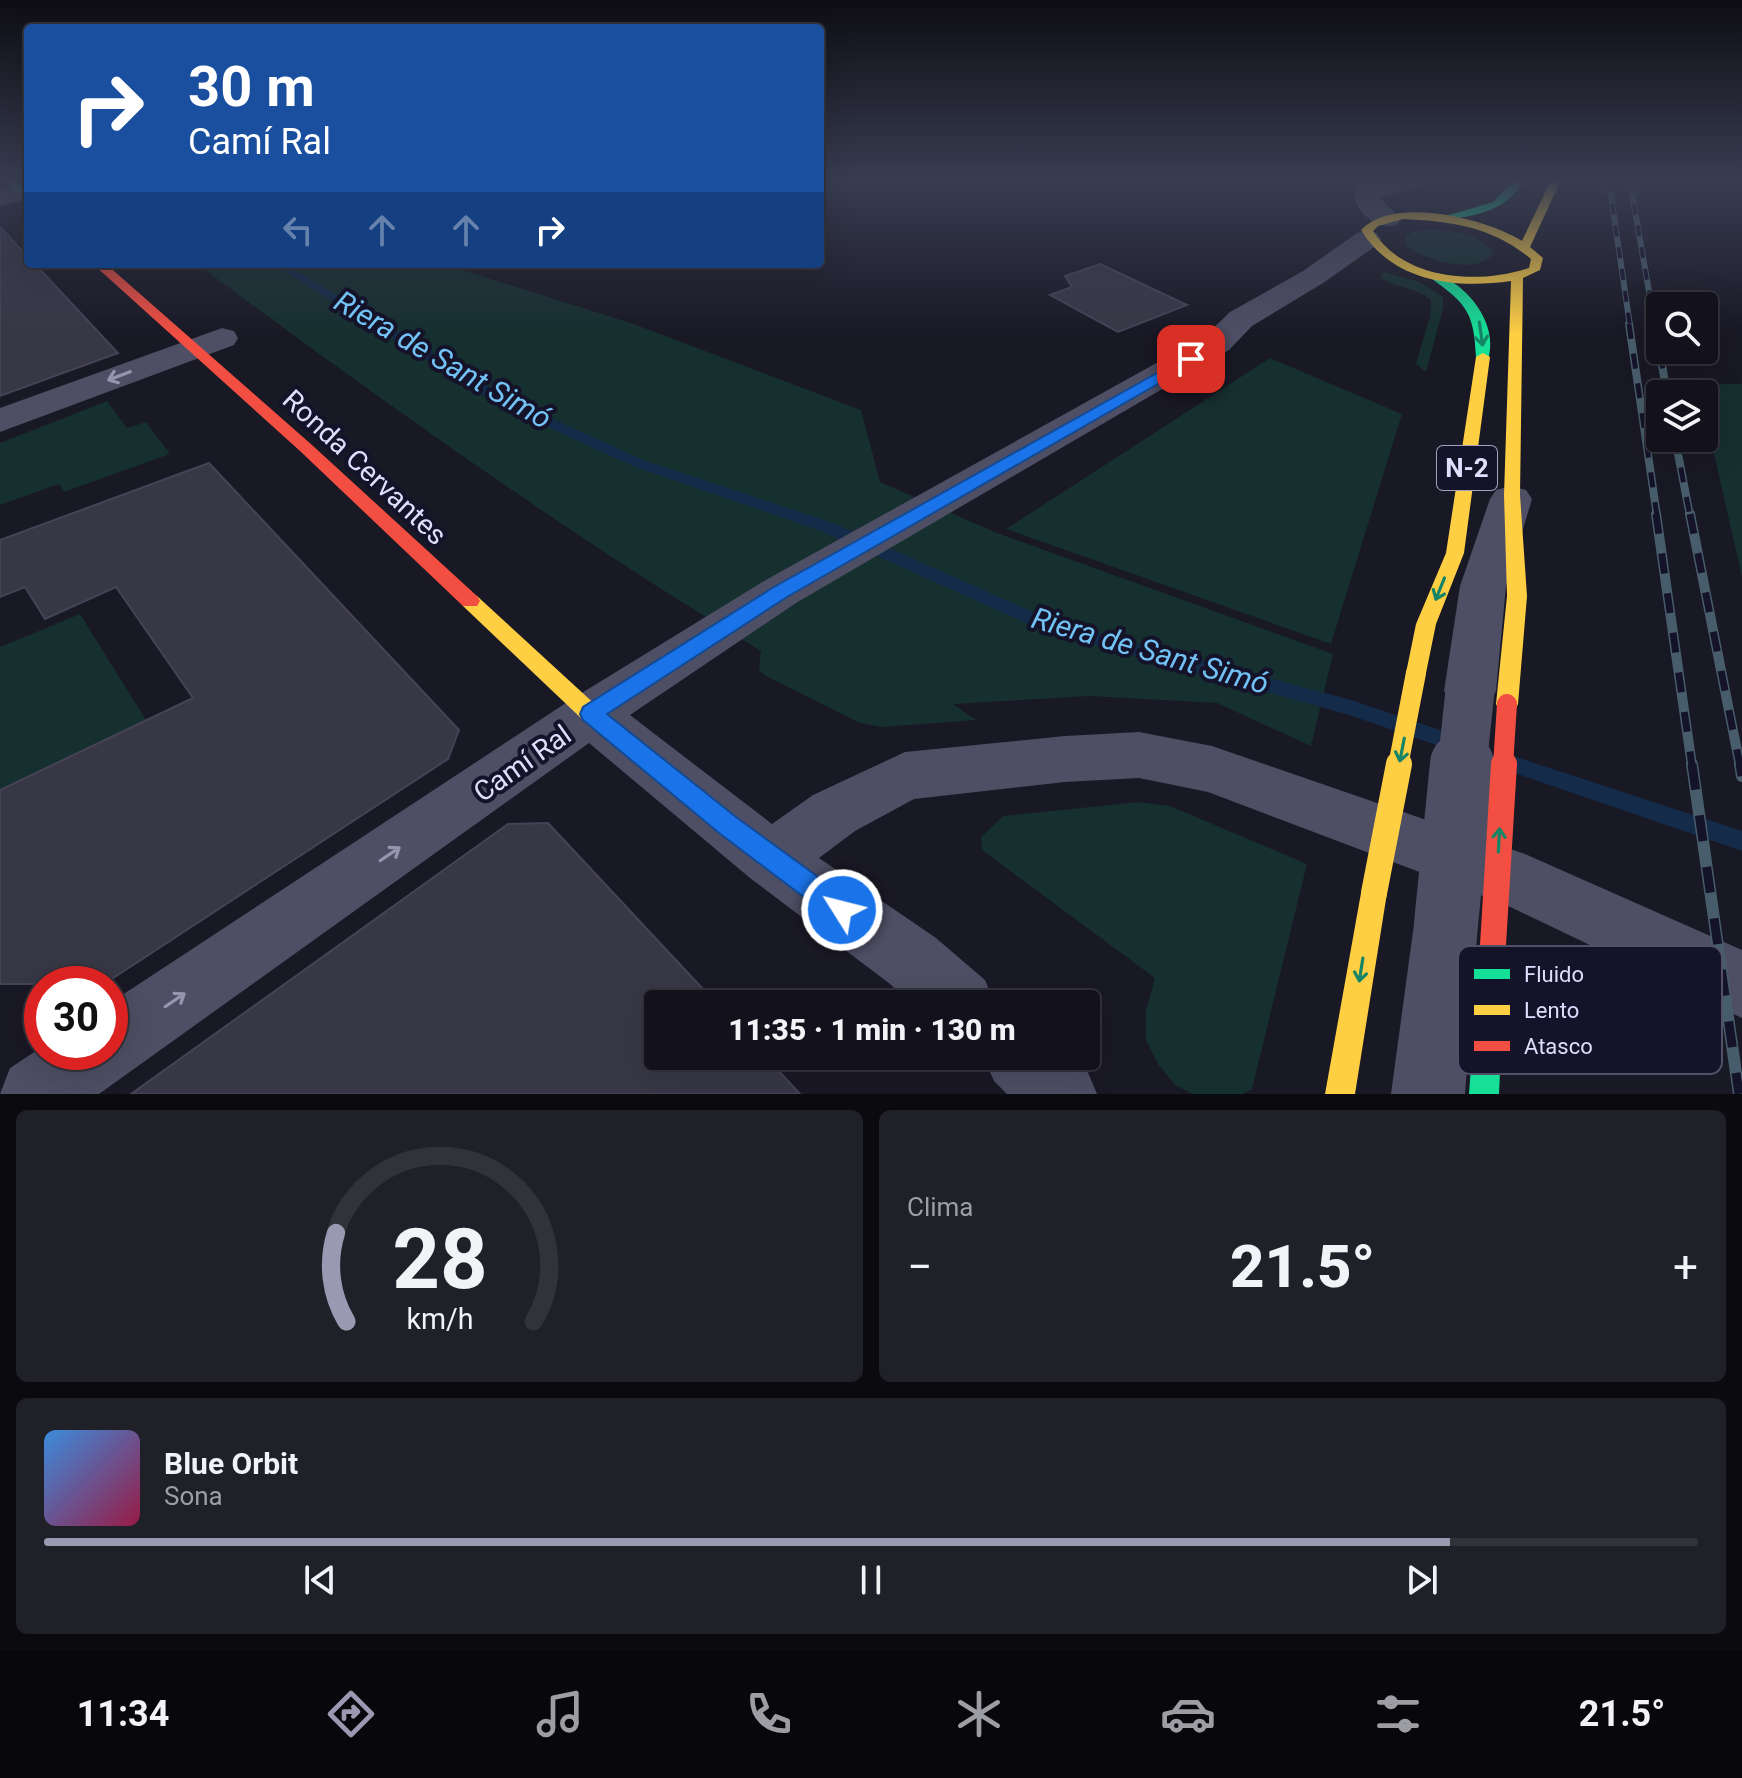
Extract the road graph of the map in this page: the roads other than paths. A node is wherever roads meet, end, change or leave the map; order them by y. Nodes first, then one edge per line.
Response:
1 (1367, 233) edge
2 (1500, 233) edge
3 (1531, 233) edge
4 (1367, 239) junction
5 (1526, 245) junction
6 (104, 268) edge
7 (1422, 272) junction
8 (1313, 277) junction
9 (1517, 278) junction
10 (207, 343) junction
11 (0, 421) edge
12 (1512, 495) joint
13 (591, 714) junction
14 (771, 859) junction
15 (1470, 935) junction
16 (1467, 946) edge
17 (1471, 946) edge
18 (1660, 946) edge
19 (1722, 975) edge
20 (1458, 980) edge
21 (1742, 984) edge
22 (945, 990) edge
23 (128, 1032) edge
24 (71, 1070) edge
25 (1034, 1070) edge
26 (1482, 1074) edge
27 (36, 1094) edge
28 (1060, 1094) edge
29 (1340, 1094) edge
30 (1428, 1094) edge
31 (1484, 1094) edge

1 - 4 main road
2 - 5 main road
3 - 5 main road
4 - 7 main road
4 - 8 street, Camí Ral
5 - 9 main road
6 - 10 main road, Ronda Cervantes
7 - 8 street, Camí Ral
7 - 9 main road
7 -> 29 main road, N-2, bridge
8 - 13 street, Camí Ral
9 - 12 main road, N-2
10 -> 11 street
10 - 13 main road, Ronda Cervantes
12 - 15 street, bridge
13 - 14 street
23 -> 13 street, Camí Ral
14 - 18 street
14 - 22 street
15 - 16 street
15 - 17 main road
19 - 21 street
20 - 30 street
24 - 27 street
25 - 28 street
26 - 31 main road

